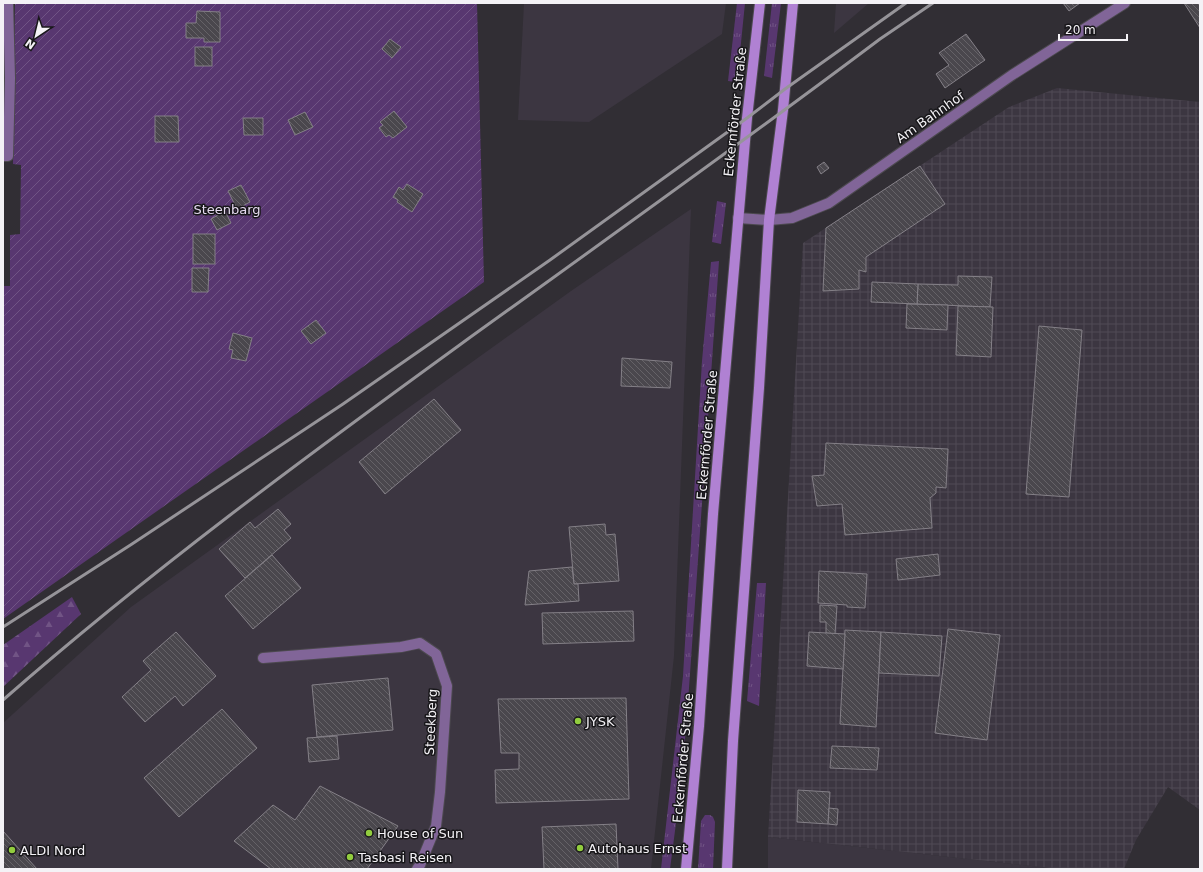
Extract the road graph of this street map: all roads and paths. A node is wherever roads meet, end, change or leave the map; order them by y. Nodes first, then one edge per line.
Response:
1 (8, 3) edge
2 (760, 3) edge
3 (794, 3) edge
4 (1125, 3) edge
5 (3, 156) edge
6 (738, 218) junction
7 (769, 220) junction
8 (263, 658) dead end
9 (417, 869) edge
10 (686, 869) edge
11 (727, 869) edge

1 - 5 street
2 - 6 main road, Eckernförder Straße
3 - 7 main road
4 - 7 street, Am Bahnhof
6 - 7 street, Am Bahnhof
6 - 10 main road, Eckernförder Straße
7 - 11 main road
8 - 9 street, Steekberg

